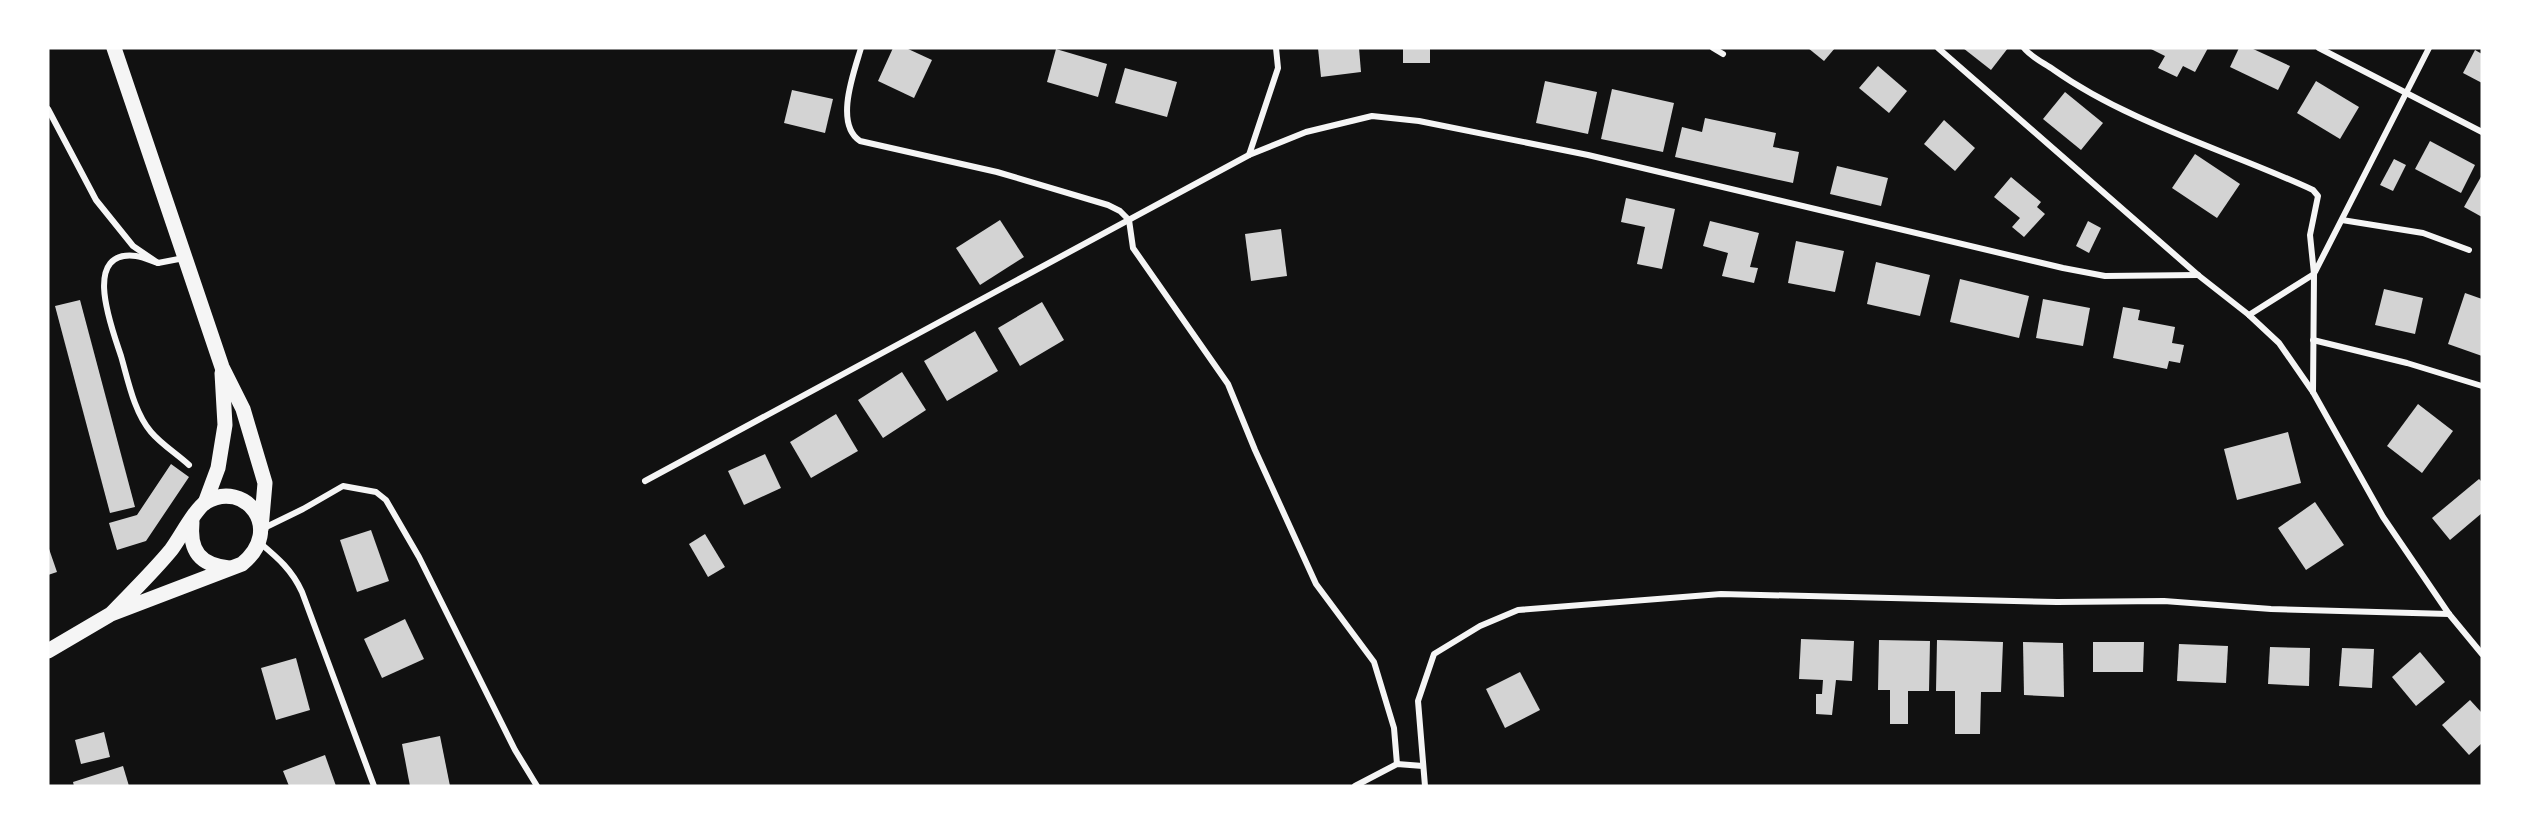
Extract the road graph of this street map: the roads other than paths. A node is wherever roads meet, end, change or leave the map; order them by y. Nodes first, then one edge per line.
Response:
1 (114, 48) edge
2 (861, 48) edge
3 (1276, 48) edge
4 (1713, 48) edge
5 (1938, 48) edge
6 (2024, 48) edge
7 (2319, 48) edge
8 (2429, 48) edge
9 (1723, 54) dead end
10 (2407, 94) junction
11 (48, 109) edge
12 (2482, 132) edge
13 (1249, 155) junction
14 (1129, 220) junction
15 (2342, 220) junction
16 (2469, 250) dead end
17 (184, 258) junction
18 (158, 263) junction
19 (2314, 274) junction
20 (2198, 275) junction
21 (2249, 315) junction
22 (2313, 340) junction
23 (222, 367) junction
24 (2482, 386) edge
25 (2313, 392) junction
26 (189, 465) dead end
27 (645, 482) dead end
28 (205, 503) junction
29 (192, 522) junction
30 (261, 536) junction
31 (229, 568) junction
32 (111, 614) junction
33 (2449, 614) junction
34 (48, 651) edge
35 (2482, 654) edge
36 (1397, 764) junction
37 (1423, 766) junction
38 (374, 786) edge
39 (537, 786) edge
40 (1355, 786) edge
41 (1425, 786) edge

1 - 17 main road
2 - 14 street
3 - 13 street
4 - 9 street
5 - 20 street
6 - 19 street
7 - 10 street
8 - 10 street
10 - 12 street
10 - 15 street
11 - 18 street
13 - 14 street
13 - 20 street
14 - 27 street
14 - 36 street
15 - 16 street
15 - 19 street
17 - 18 street
17 - 23 main road
18 - 26 street
19 - 21 street
19 - 22 street
20 - 21 street
21 - 25 street
22 - 24 street
22 - 25 street
23 - 28 main road
23 - 30 main road
25 - 33 street
28 - 29 main road
28 - 30 main road
29 - 31 main road
29 - 32 main road
30 - 31 main road
30 - 38 street
30 - 39 street
31 - 32 main road
32 - 34 main road
33 - 35 street
33 - 37 street
36 - 37 street
36 - 40 street
37 - 41 street

